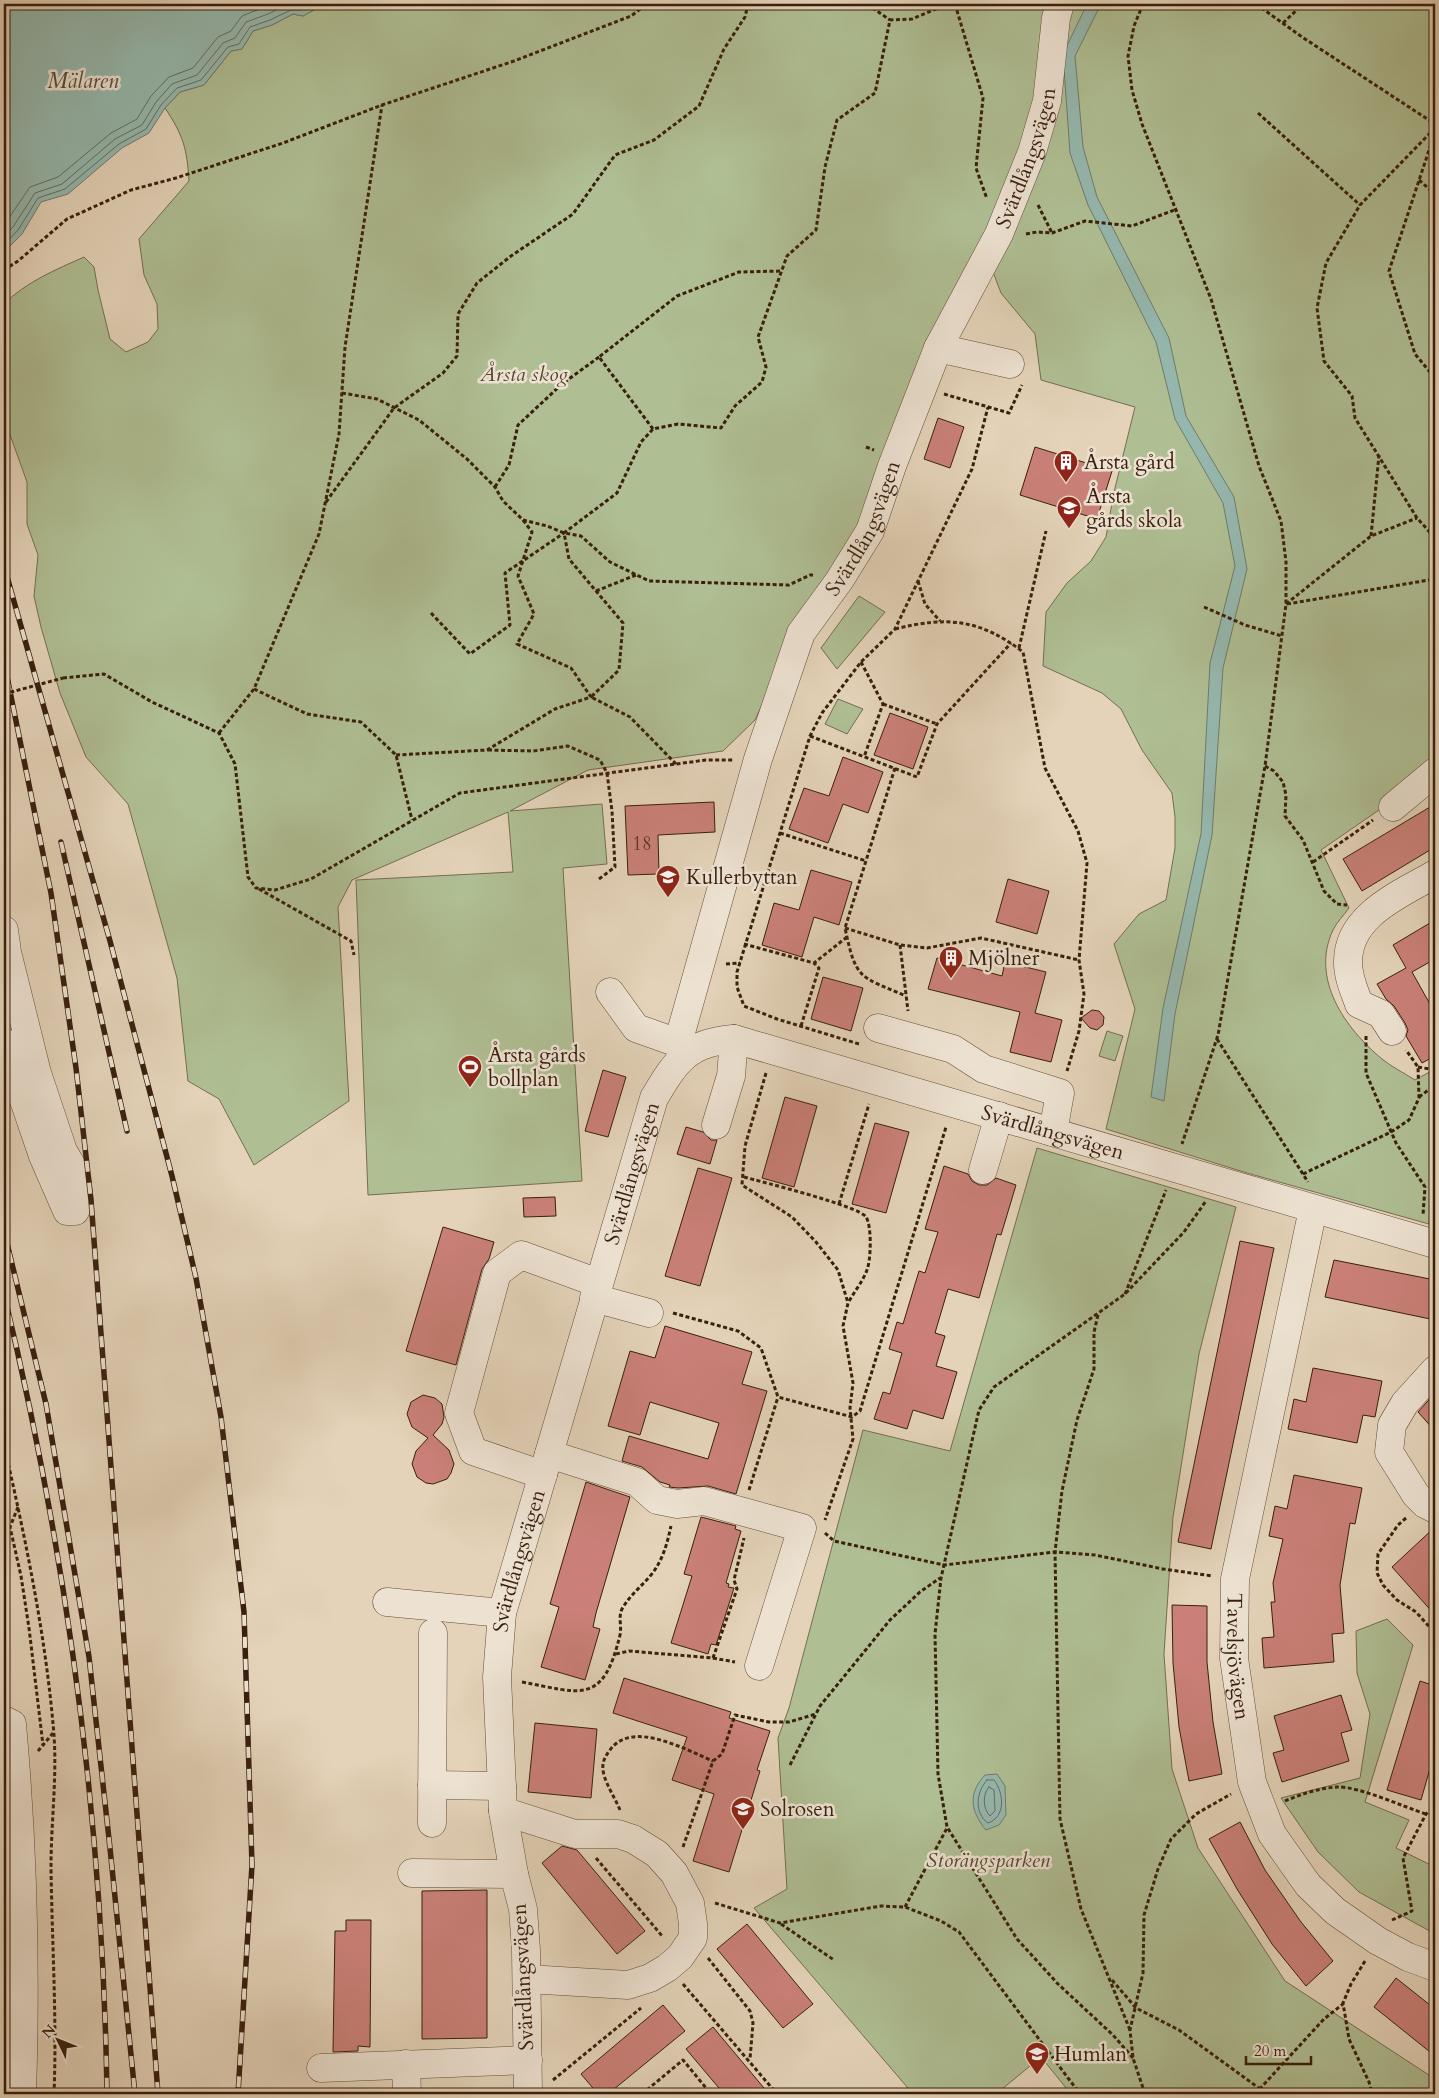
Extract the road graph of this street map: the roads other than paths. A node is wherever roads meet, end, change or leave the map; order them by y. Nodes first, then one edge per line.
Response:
1 (1060, 4) edge
2 (938, 348) junction
3 (1010, 364) road end
4 (1435, 772) edge
5 (1393, 807) road end
6 (1435, 874) edge
7 (4, 930) edge
8 (610, 992) dead end
9 (1392, 1031) dead end
10 (868, 1036) road end
11 (734, 1039) junction
12 (4, 1042) edge
13 (682, 1048) junction
14 (999, 1116) junction
15 (716, 1125) dead end
16 (1053, 1132) junction
17 (983, 1170) dead end
18 (1313, 1209) junction
19 (1428, 1242) edge
20 (596, 1290) junction
21 (649, 1313) road end
22 (1435, 1370) edge
23 (546, 1465) junction
24 (1430, 1506) edge
25 (387, 1602) dead end
26 (502, 1613) junction
27 (433, 1632) dead end
28 (759, 1666) dead end
29 (4, 1720) edge
30 (432, 1785) junction
31 (502, 1799) junction
32 (432, 1823) dead end
33 (412, 1873) dead end
34 (514, 1874) junction
35 (1435, 1967) edge
36 (526, 1980) junction
37 (528, 2060) junction
38 (406, 2064) junction
39 (321, 2068) dead end
40 (539, 2088) edge
41 (22, 2094) edge
42 (407, 2094) edge

1 - 2 street, Svärdlångsvägen
2 - 3 street
2 - 13 street, Svärdlångsvägen
4 - 5 street
6 - 9 street
7 - 12 street
8 - 13 street
10 - 16 street
11 - 13 street, Svärdlångsvägen
11 - 14 street, Svärdlångsvägen
11 - 15 street
13 - 20 street, Svärdlångsvägen
14 - 16 street, Svärdlångsvägen
14 - 17 street
16 - 18 street, Svärdlångsvägen
18 - 19 street, Svärdlångsvägen
18 - 35 street, Tavelsjövägen
20 - 21 street
20 - 23 street, Svärdlångsvägen
20 - 23 street
22 - 24 street
23 - 26 street, Svärdlångsvägen
23 - 28 street
25 - 26 street
26 - 31 street, Svärdlångsvägen
27 - 30 street
29 - 41 street
30 - 31 street
30 - 32 street
31 - 34 street, Svärdlångsvägen
31 - 36 street
33 - 34 street
34 - 36 street, Svärdlångsvägen
36 - 37 street, Svärdlångsvägen
37 - 38 street
37 - 40 street, Svärdlångsvägen
38 - 39 street
38 - 42 street

